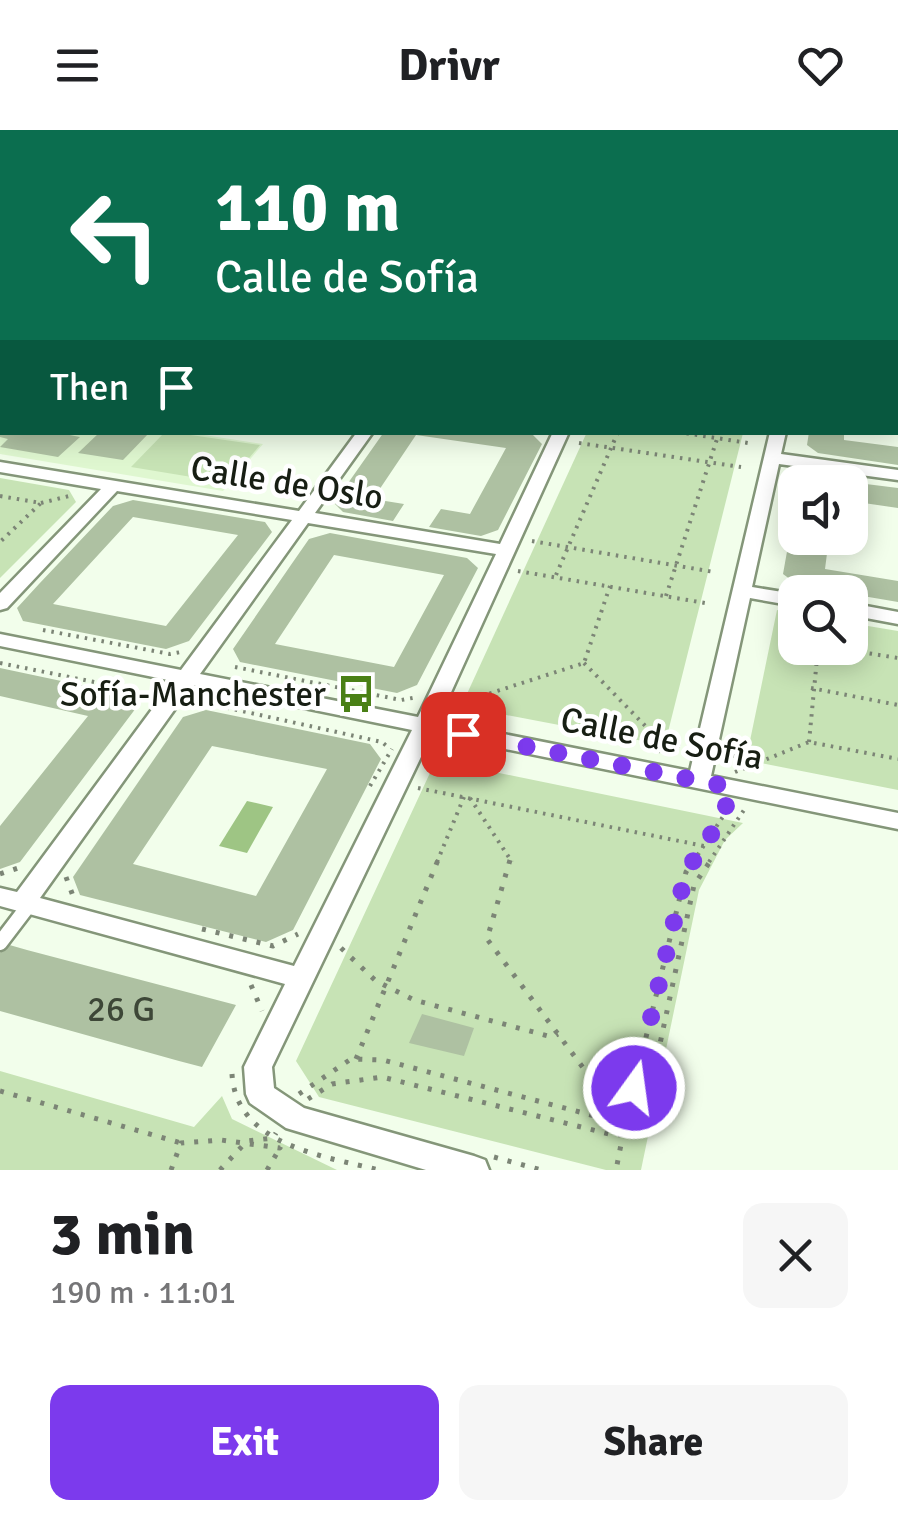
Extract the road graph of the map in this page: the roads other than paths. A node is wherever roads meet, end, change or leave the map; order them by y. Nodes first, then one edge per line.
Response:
1 (363, 435) edge
2 (777, 435) edge
3 (570, 438) edge
4 (772, 458) junction
5 (0, 467) edge
6 (898, 475) edge
7 (113, 486) junction
8 (305, 518) junction
9 (505, 550) junction
10 (742, 592) junction
11 (778, 597) edge
12 (0, 604) edge
13 (868, 613) edge
14 (898, 618) edge
15 (0, 640) edge
16 (188, 678) junction
17 (425, 726) junction
18 (699, 781) junction
19 (898, 821) edge
20 (18, 901) edge
21 (0, 943) edge
22 (301, 978) junction
23 (479, 1162) edge

1 - 8 street
2 - 4 street
3 - 9 street
4 - 6 street
4 - 10 street
5 - 7 street, Calle de Oslo
7 - 8 street, Calle de Oslo
7 - 12 street
8 - 9 street, Calle de Oslo
8 - 16 street
9 - 17 street
10 - 11 street
10 - 18 street
13 - 14 street
15 - 16 street, Calle de Sofía
16 - 17 street, Calle de Sofía
16 - 20 street
17 - 18 street, Calle de Sofía
17 - 22 street
18 - 19 street, Calle de Sofía
20 - 21 lane
20 - 22 street
22 - 23 street

